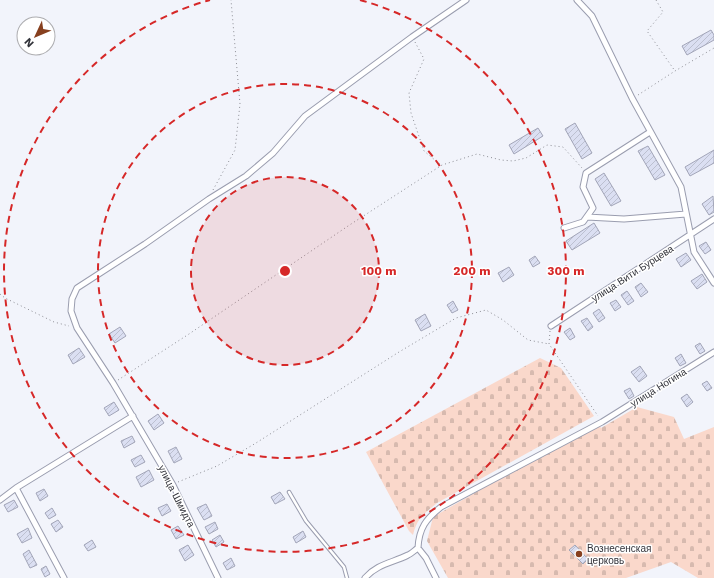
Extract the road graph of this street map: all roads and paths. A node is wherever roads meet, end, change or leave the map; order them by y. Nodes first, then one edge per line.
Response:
1 (231, 0) edge
2 (466, 0) edge
3 (577, 0) edge
4 (656, 0) edge
5 (412, 37) junction
6 (714, 48) edge
7 (675, 71) junction
8 (632, 98) junction
9 (650, 132) junction
10 (442, 165) junction
11 (586, 173) junction
12 (209, 199) junction
13 (686, 214) junction
14 (587, 217) junction
15 (714, 219) edge
16 (564, 228) dead end
17 (690, 234) junction
18 (714, 283) edge
19 (0, 294) edge
20 (551, 326) joint
21 (78, 328) junction
22 (548, 344) junction
23 (714, 352) edge
24 (113, 383) junction
25 (133, 416) junction
26 (602, 422) junction
27 (173, 485) junction
28 (16, 488) junction
29 (289, 492) dead end
30 (0, 500) edge
31 (418, 548) junction
32 (64, 578) edge
33 (218, 578) edge
34 (347, 578) edge
35 (365, 578) edge
36 (436, 578) edge

1 - 12 path
2 - 5 street, улица Шмидта
3 - 8 street
4 - 7 path
5 - 10 path
5 - 12 street, улица Шмидта
6 - 7 path
7 - 8 path
8 - 9 street
9 - 11 street
9 - 13 street
10 - 11 path
10 - 24 path
11 - 14 street
12 - 21 street, улица Шмидта
13 - 14 street
13 - 17 street
14 - 16 street
15 - 17 street, улица Вити Бурцева
17 - 18 street
17 - 20 street, улица Вити Бурцева
19 - 21 path
20 - 22 path
21 - 24 street, улица Шмидта
22 - 26 path
22 - 27 path
23 - 26 street, улица Ногина
24 - 25 street, улица Шмидта
25 - 27 street, улица Шмидта
25 - 28 street
26 - 31 street, улица Ногина
27 - 33 street, улица Шмидта
28 - 30 street
28 - 32 street
29 - 34 lane
31 - 35 street
31 - 36 street

